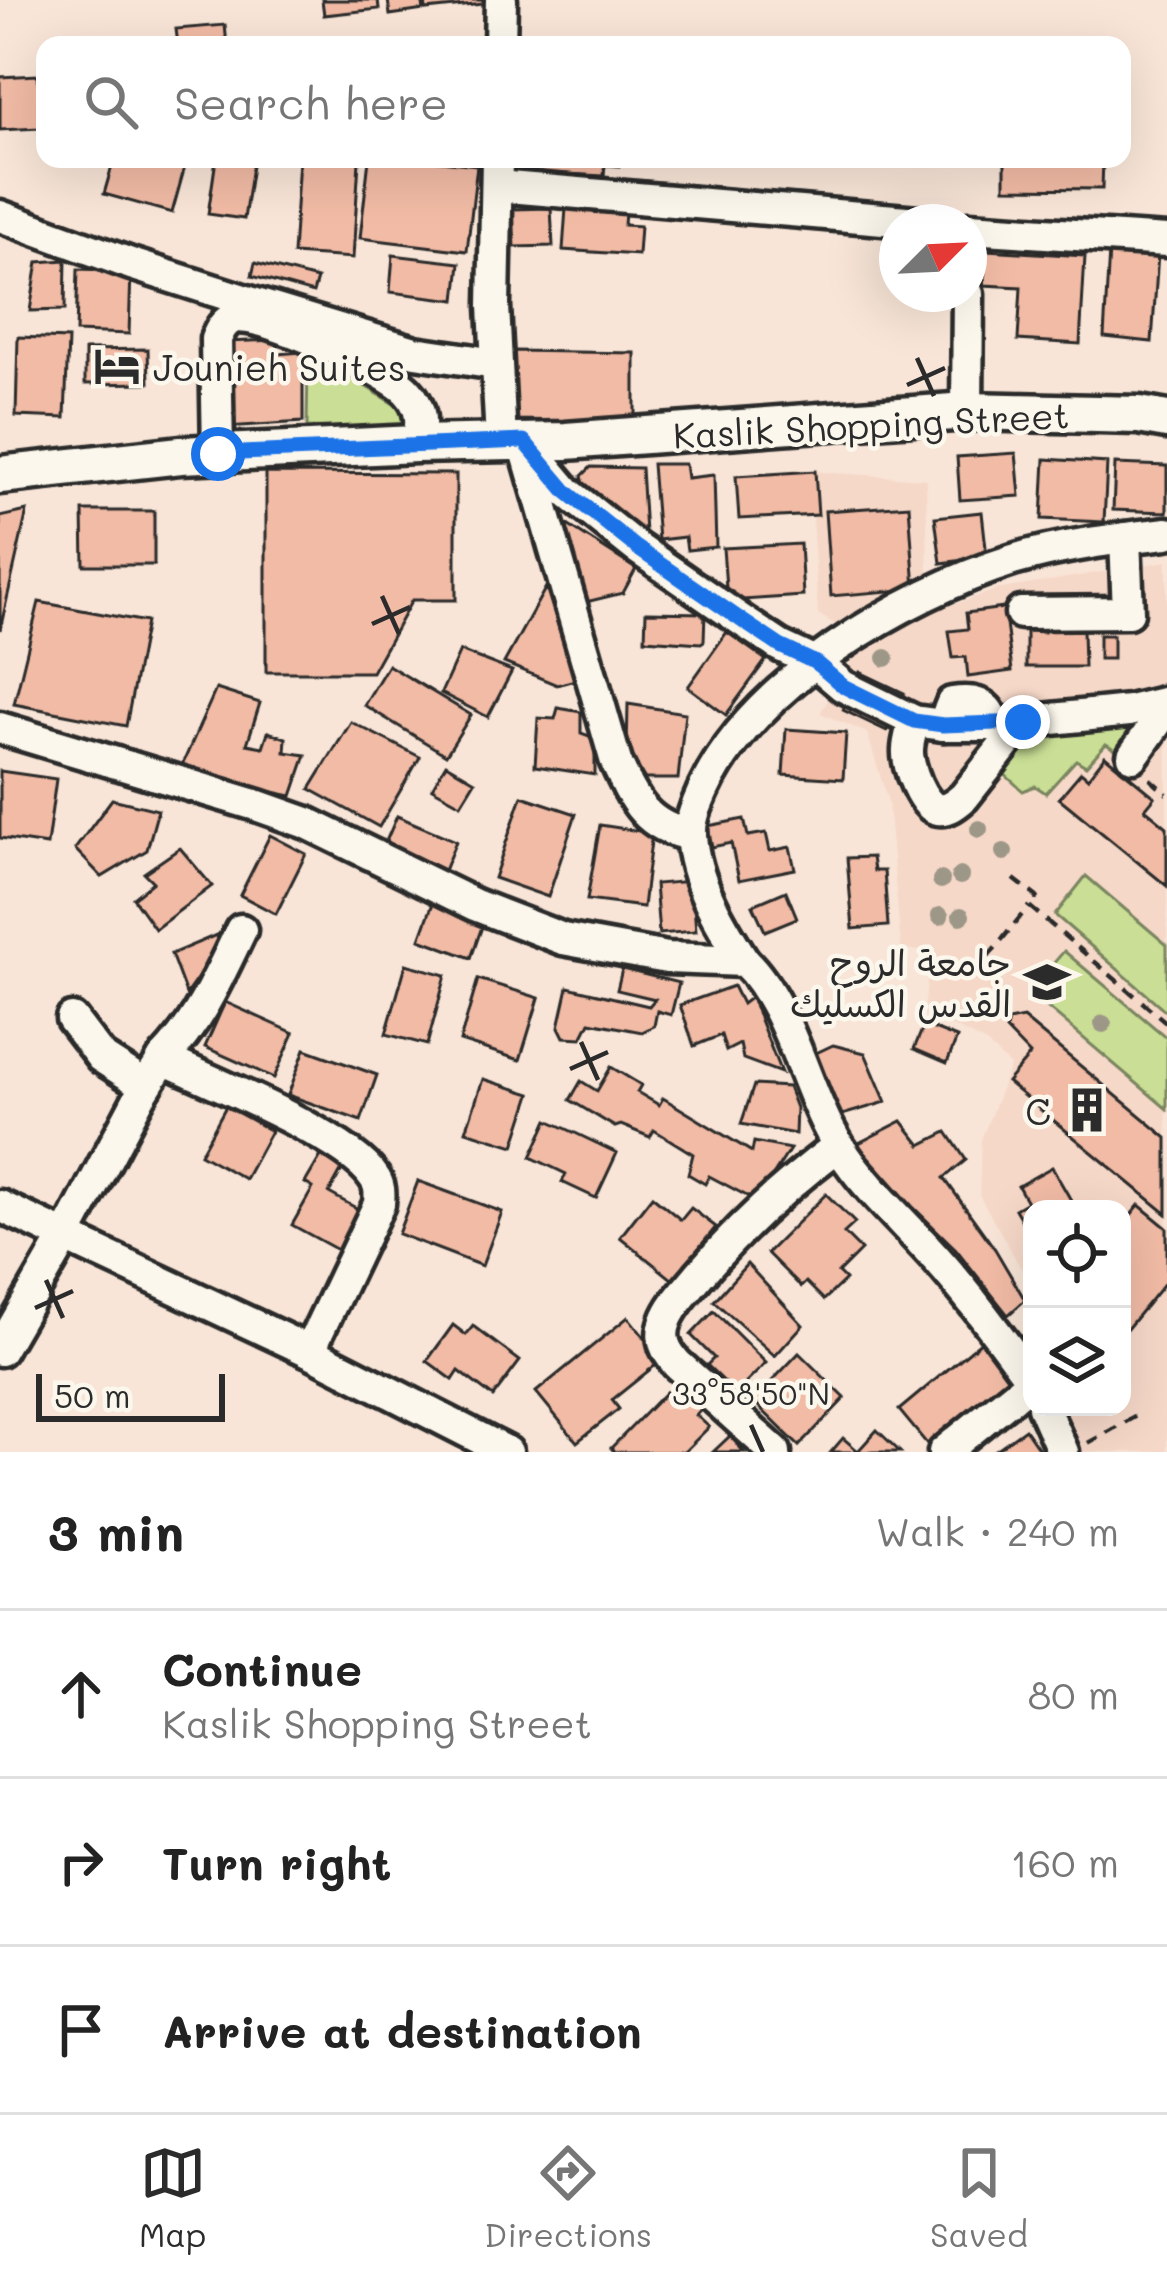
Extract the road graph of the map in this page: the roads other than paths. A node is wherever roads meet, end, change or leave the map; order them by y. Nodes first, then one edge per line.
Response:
1 (501, 0) edge
2 (500, 36) edge
3 (497, 172) edge
4 (0, 216) edge
5 (879, 217) edge
6 (987, 229) edge
7 (1167, 241) edge
8 (968, 312) edge
9 (496, 364) junction
10 (967, 412) junction
11 (1167, 420) edge
12 (512, 441) junction
13 (416, 444) junction
14 (218, 454) junction
15 (0, 475) edge
16 (1167, 533) edge
17 (1125, 538) junction
18 (1022, 613) dead end
19 (816, 663) junction
20 (1167, 705) edge
21 (928, 723) junction
22 (1009, 724) junction
23 (0, 728) edge
24 (1138, 765) road end
25 (691, 835) junction
26 (242, 930) dead end
27 (744, 961) junction
28 (71, 1019) dead end
29 (163, 1059) junction
30 (146, 1086) junction
31 (838, 1146) junction
32 (0, 1206) edge
33 (66, 1236) junction
34 (0, 1350) edge
35 (309, 1351) junction
36 (1023, 1369) edge
37 (1023, 1388) edge
38 (1049, 1416) edge
39 (1072, 1450) edge
40 (506, 1452) edge
41 (775, 1452) edge
42 (944, 1452) edge

1 - 2 street
3 - 5 street
3 - 9 street
4 - 9 street
6 - 7 street
8 - 10 street
9 - 12 street
10 - 11 main road, Kaslik Shopping Street
10 - 12 main road, Kaslik Shopping Street
12 - 13 main road, Kaslik Shopping Street
12 - 19 street
12 - 25 street
13 - 14 main road, Kaslik Shopping Street
13 - 14 street
14 - 15 main road, Kaslik Shopping Street
16 - 17 street
17 - 18 street
17 - 19 street
19 - 21 street
19 - 25 street
20 - 22 street
20 - 24 street
21 - 22 street
21 - 22 street
23 - 27 street
25 - 27 street
26 - 29 street
27 - 31 street
28 - 30 street
29 - 30 street
29 - 35 street
30 - 33 street
31 - 36 street
31 - 41 street
32 - 33 street
33 - 34 street
33 - 35 street
35 - 40 street
37 - 42 street
38 - 39 street

